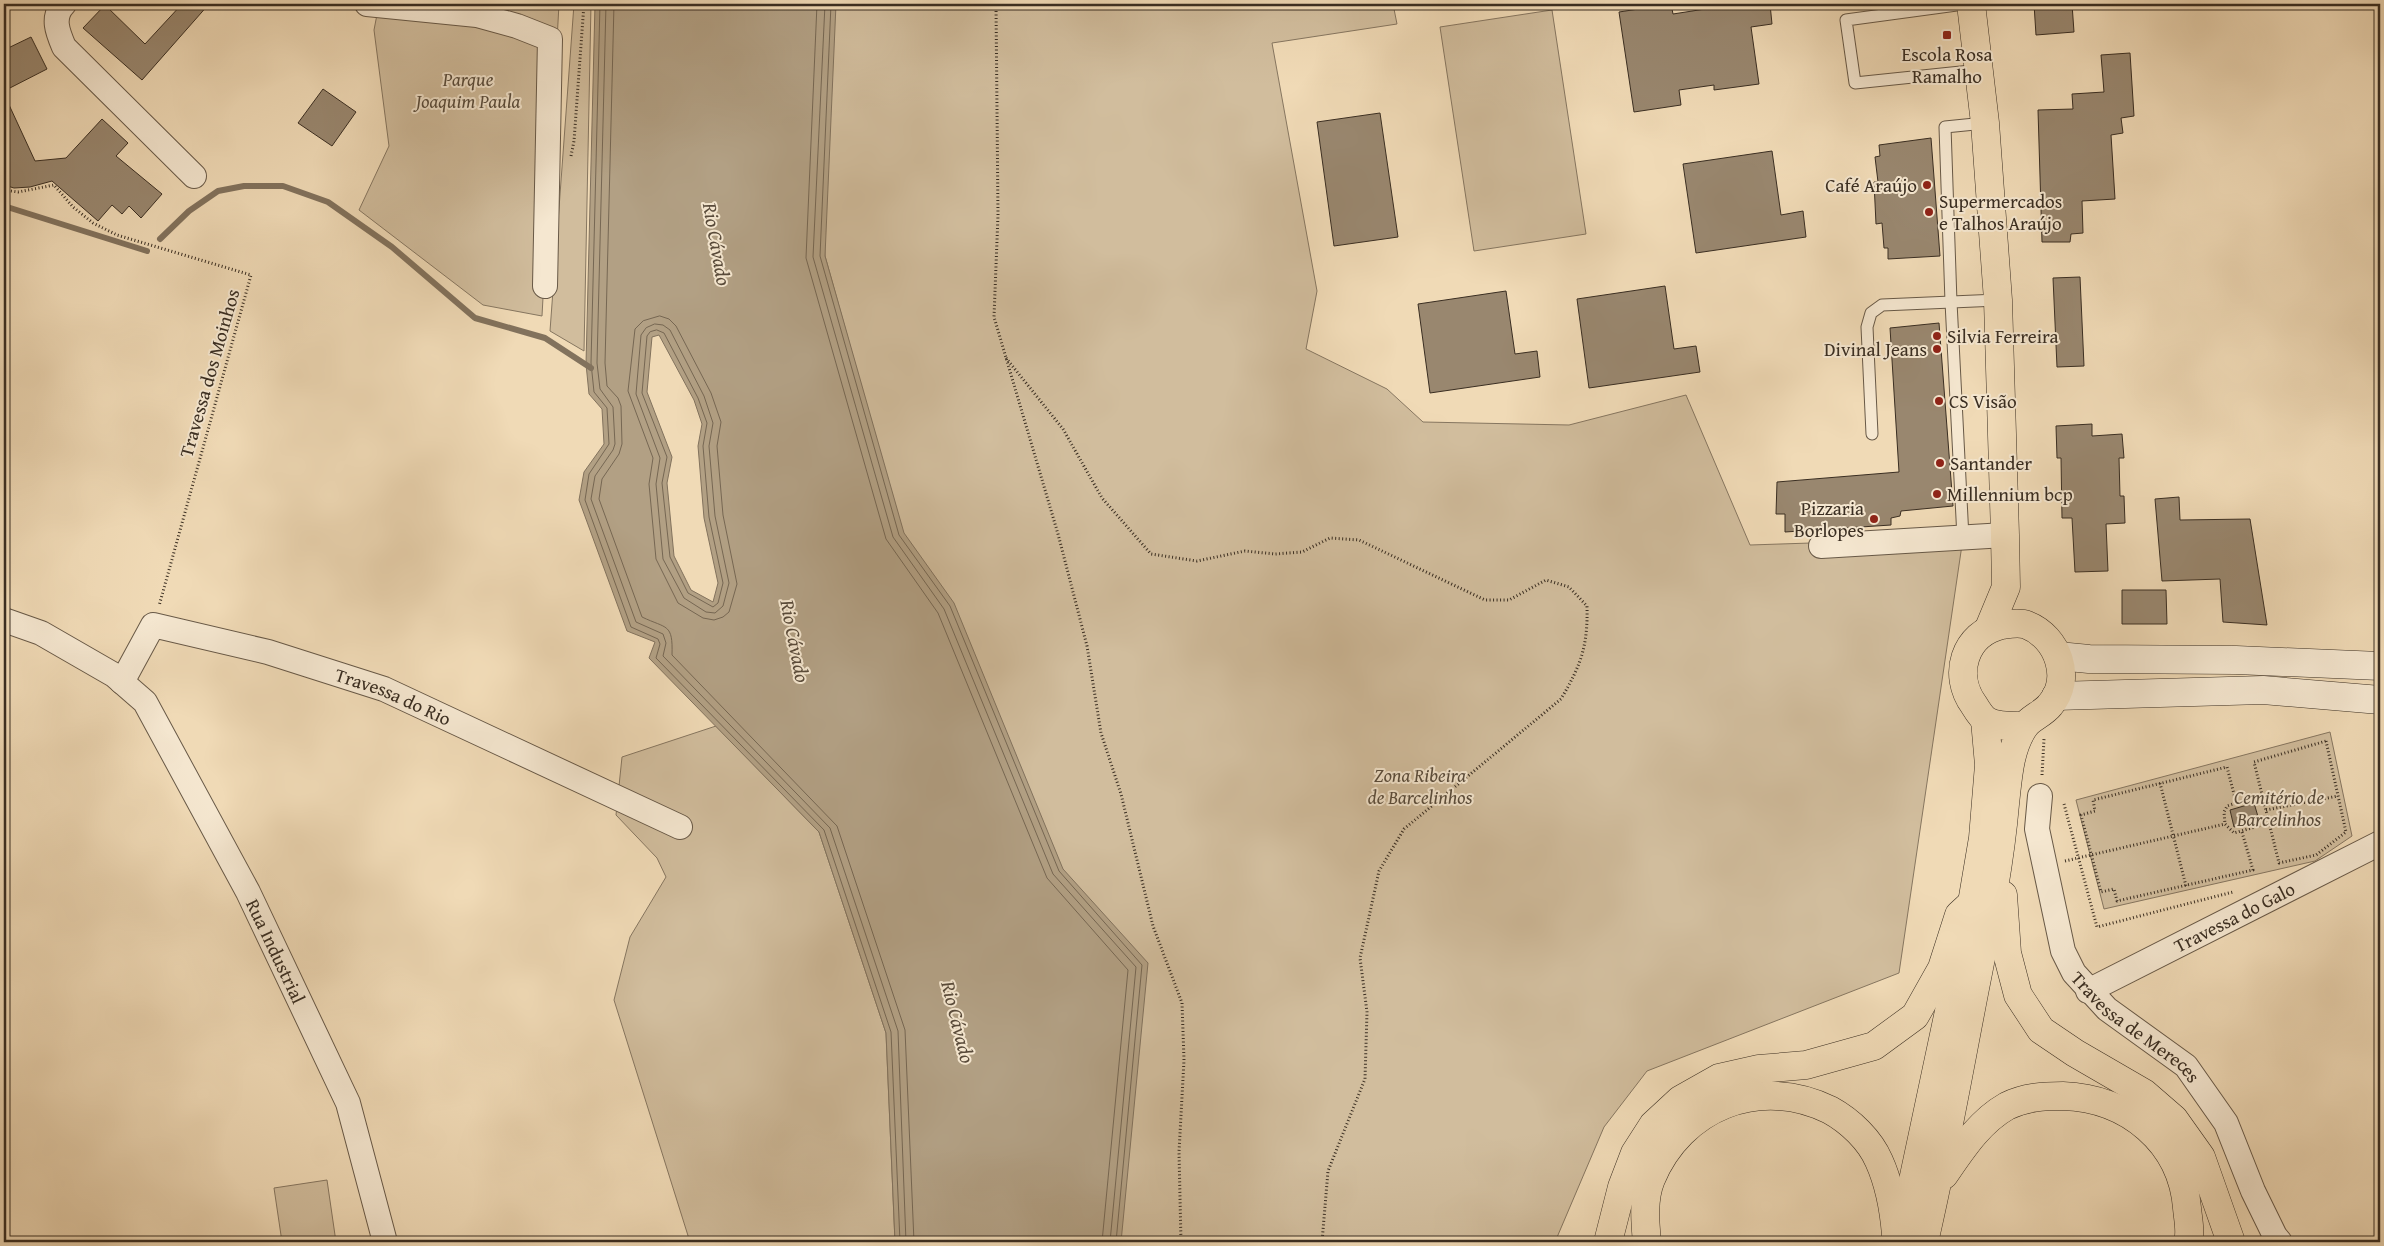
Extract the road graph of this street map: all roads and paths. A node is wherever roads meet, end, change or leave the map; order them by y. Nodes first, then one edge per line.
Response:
1 (64, 4) edge
2 (996, 4) edge
3 (1964, 4) edge
4 (1971, 4) edge
5 (370, 5) edge
6 (1980, 70) junction
7 (1985, 124) junction
8 (194, 176) dead end
9 (4, 190) edge
10 (545, 286) dead end
11 (1998, 300) junction
12 (1951, 302) junction
13 (1006, 358) junction
14 (1872, 434) dead end
15 (2005, 535) junction
16 (1963, 538) junction
17 (1821, 546) dead end
18 (2006, 587) junction
19 (4, 620) edge
20 (2025, 624) junction
21 (153, 626) junction
22 (1989, 628) junction
23 (2058, 656) junction
24 (2380, 666) edge
25 (122, 682) junction
26 (2056, 696) junction
27 (2380, 700) edge
28 (1985, 720) junction
29 (2050, 735) dead end
30 (2020, 737) junction
31 (2160, 783) junction
32 (2262, 794) junction
33 (2040, 796) dead end
34 (2338, 796) junction
35 (2236, 802) junction
36 (2064, 804) dead end
37 (2266, 810) junction
38 (2269, 823) junction
39 (2225, 824) junction
40 (680, 827) dead end
41 (2242, 832) junction
42 (2346, 832) dead end
43 (2173, 836) junction
44 (2380, 843) edge
45 (2091, 855) junction
46 (2000, 857) junction
47 (2078, 858) junction
48 (2279, 863) dead end
49 (2186, 886) junction
50 (1972, 903) junction
51 (2250, 909) junction
52 (2088, 991) junction
53 (1937, 1185) junction
54 (384, 1242) edge
55 (1181, 1242) edge
56 (1322, 1242) edge
57 (1608, 1242) edge
58 (1647, 1242) edge
59 (1898, 1242) edge
60 (1924, 1242) edge
61 (2188, 1242) edge
62 (2231, 1242) edge
63 (2280, 1242) edge

1 - 8 street
2 - 13 path
3 - 6 lane
4 - 6 main road
5 - 10 street
6 - 7 main road
7 - 11 main road
7 - 12 lane
9 - 21 path, Travessa dos Moinhos
11 - 12 lane
11 - 15 main road
12 - 14 lane
12 - 16 lane
13 - 55 path
13 - 56 path
15 - 16 street
15 - 18 main road
16 - 17 street
18 - 20 main road
18 - 22 main road
19 - 25 street, Rua Industrial
20 - 22 main road
20 - 23 main road
21 - 25 street
21 - 40 street, Travessa do Rio
22 - 28 main road
23 - 24 main road
23 - 26 main road
25 - 54 street, Rua Industrial
26 - 27 main road
26 - 30 main road
28 - 30 main road
28 - 50 main road
29 - 30 path
30 - 46 main road
31 - 35 path
31 - 43 path
31 - 45 path
32 - 34 path
32 - 35 path
32 - 37 path
33 - 52 street, Travessa de Mereces
34 - 37 path
34 - 42 path
35 - 39 path
36 - 47 path
37 - 38 path
38 - 41 path
38 - 48 path
39 - 41 path
39 - 43 path
41 - 49 path
43 - 45 path
43 - 49 path
44 - 51 street, Travessa do Galo
45 - 47 path
45 - 49 path
46 - 53 main road
46 - 62 main road
47 - 51 path
50 - 57 main road
50 - 59 main road
51 - 52 street, Travessa do Galo
52 - 63 street, Travessa de Mereces
53 - 60 main road
53 - 61 main road
58 - 59 main road

